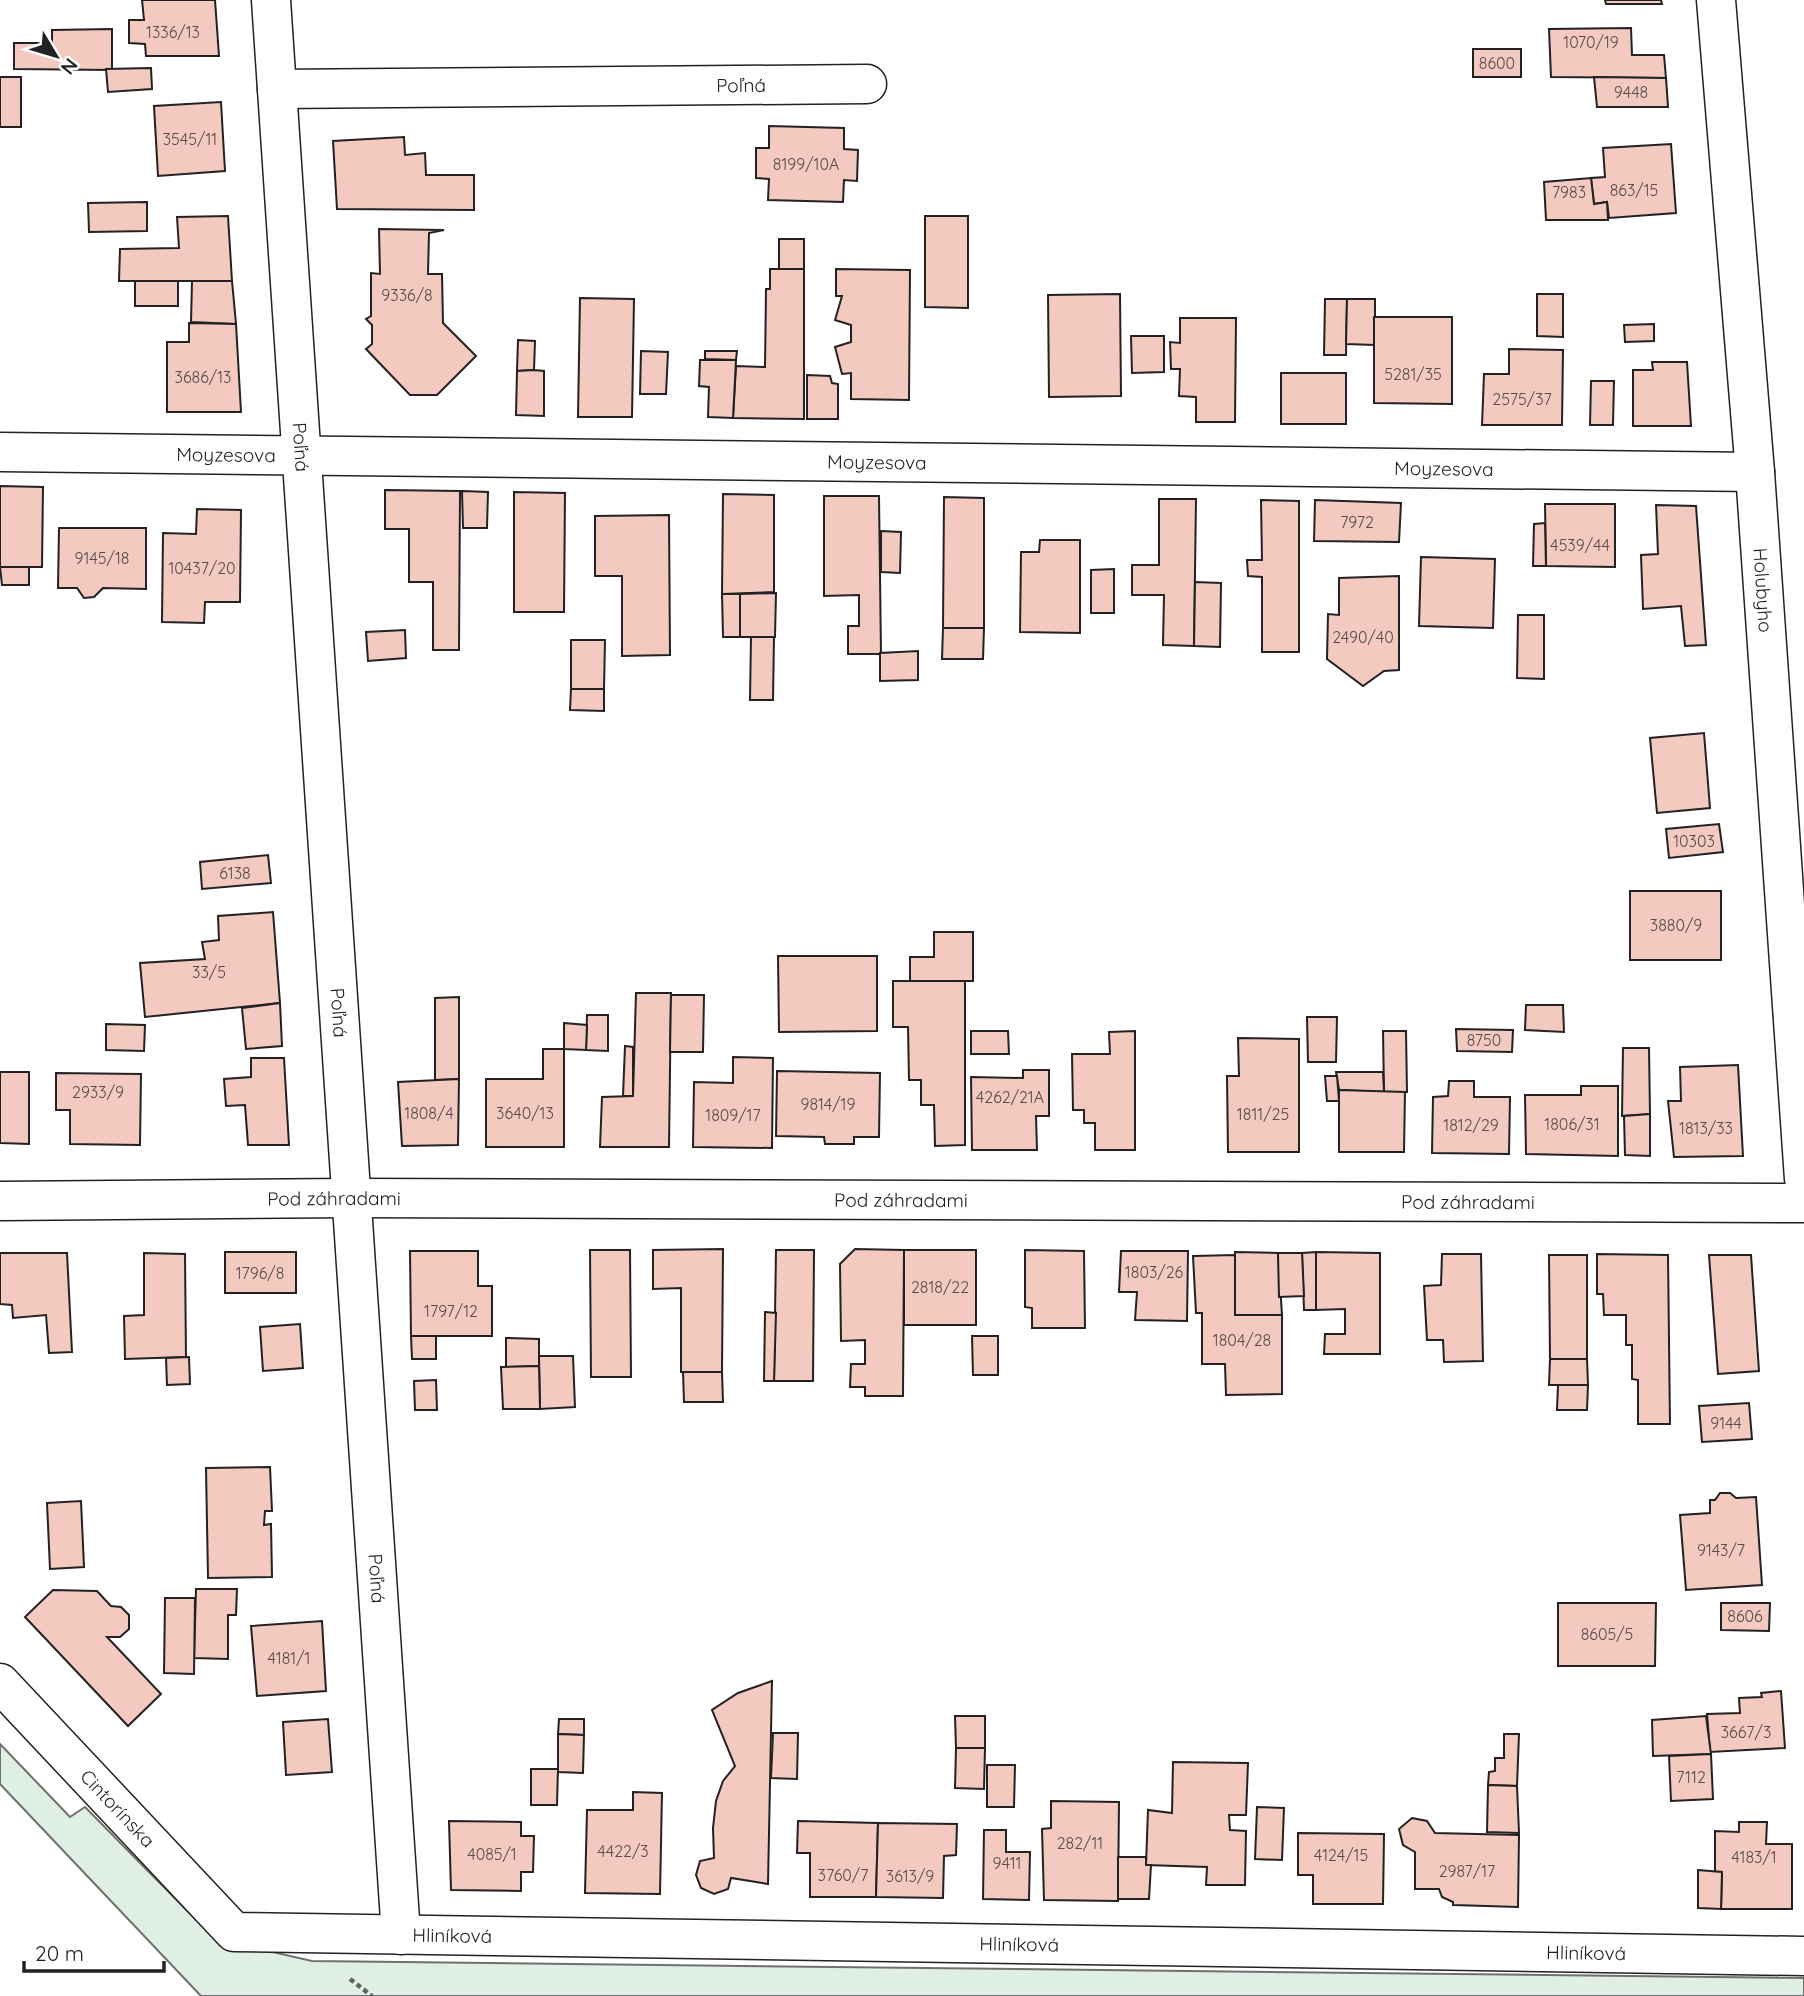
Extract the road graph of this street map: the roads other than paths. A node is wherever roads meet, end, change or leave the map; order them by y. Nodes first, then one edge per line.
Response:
1 (271, 0) edge
2 (1716, 0) edge
3 (867, 84) dead end
4 (277, 89) junction
5 (0, 452) edge
6 (302, 454) junction
7 (1755, 472) junction
8 (1804, 1179) edge
9 (351, 1198) junction
10 (0, 1200) edge
11 (1804, 1203) edge
12 (0, 1683) edge
13 (234, 1933) joint
14 (401, 1935) junction
15 (1804, 1956) edge

1 - 4 street, Poľná
2 - 7 street, Holubyho
3 - 4 street, Poľná
4 - 6 street, Poľná
5 - 6 street, Moyzesova
6 - 7 street, Moyzesova
6 - 9 street, Poľná
7 - 8 street, Holubyho
9 - 10 street, Pod záhradami
9 - 11 street, Pod záhradami
9 - 14 street, Poľná
12 - 13 street, Cintorínska
13 - 14 street, Hliníková
14 - 15 street, Hliníková

